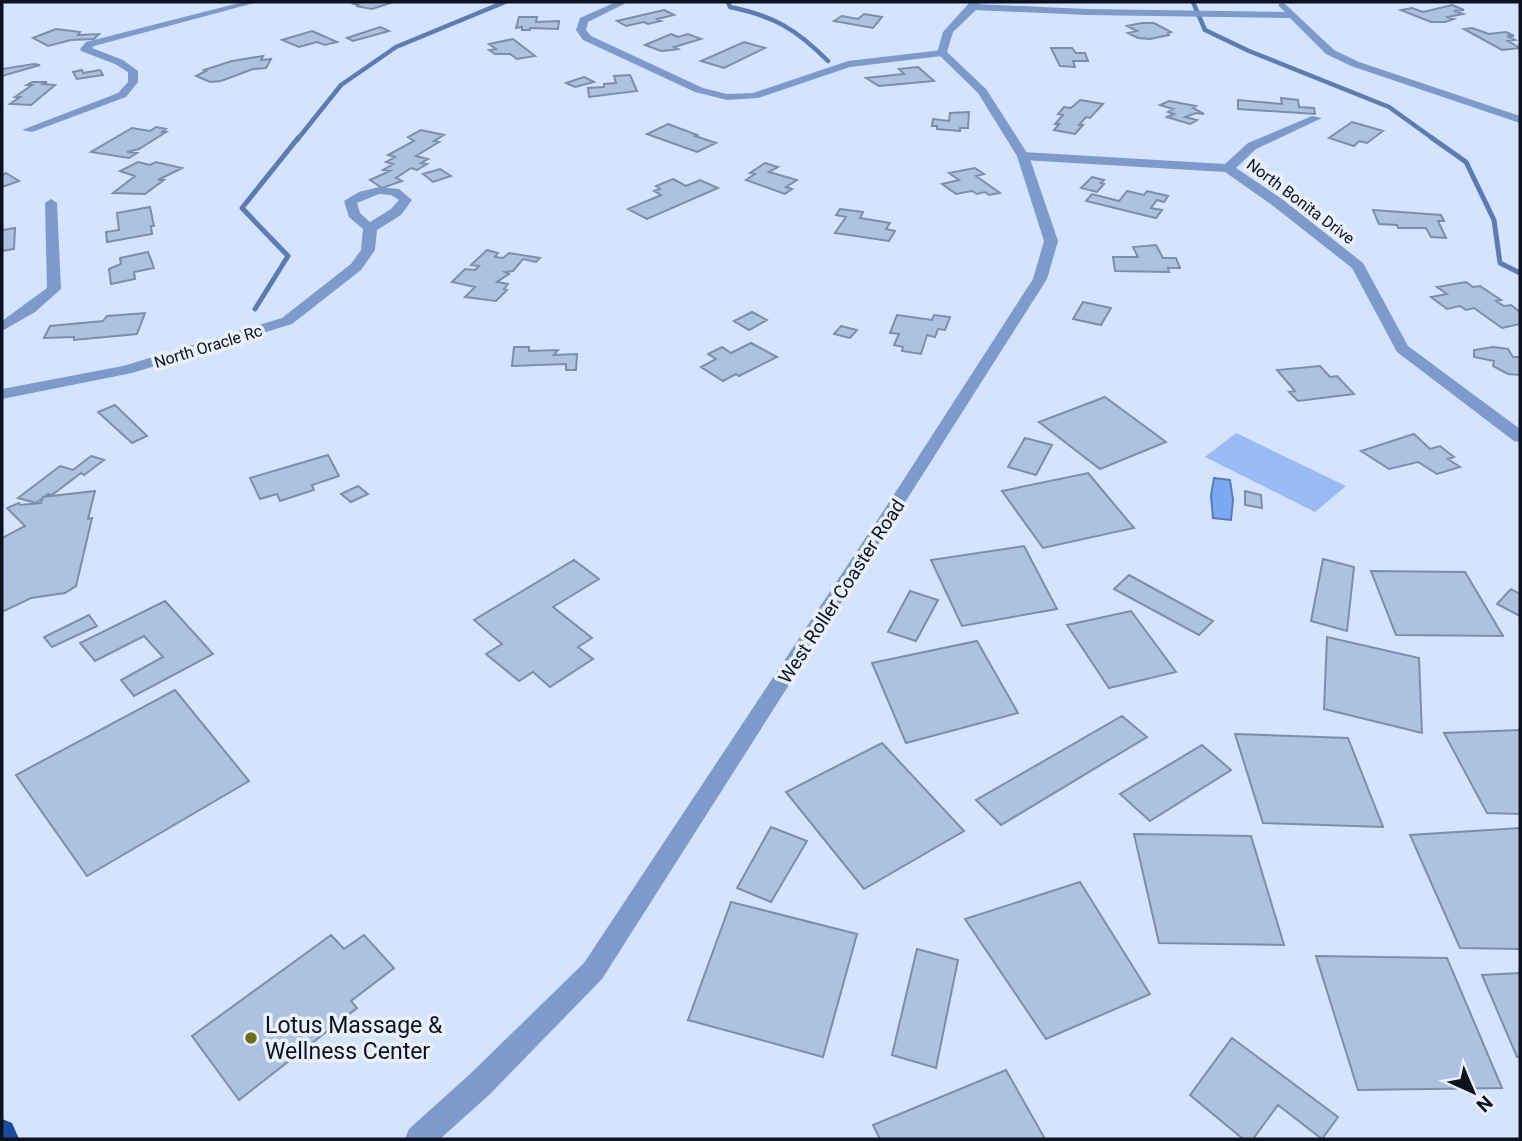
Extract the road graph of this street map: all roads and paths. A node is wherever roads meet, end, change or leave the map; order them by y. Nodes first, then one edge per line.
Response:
1 (253, 2) edge
2 (624, 2) edge
3 (1280, 2) edge
4 (974, 4) edge
5 (1291, 15) junction
6 (942, 52) junction
7 (1316, 118) dead end
8 (1520, 120) edge
9 (28, 130) dead end
10 (1023, 156) junction
11 (1228, 168) junction
12 (51, 203) dead end
13 (370, 228) dead end
14 (2, 327) edge
15 (2, 394) edge
16 (1520, 438) edge
17 (2, 1133) edge
18 (5, 1139) edge
19 (419, 1139) edge

1 - 9 street
2 - 6 street
3 - 5 street
4 - 5 street
4 - 6 street
5 - 8 street
6 - 10 street, West Roller Coaster Road
7 - 11 street
10 - 11 street, North Bonita Drive
10 - 19 street, West Roller Coaster Road
11 - 16 street, North Bonita Drive
12 - 14 street
13 - 15 street, North Oracle Rc
17 - 18 highway

